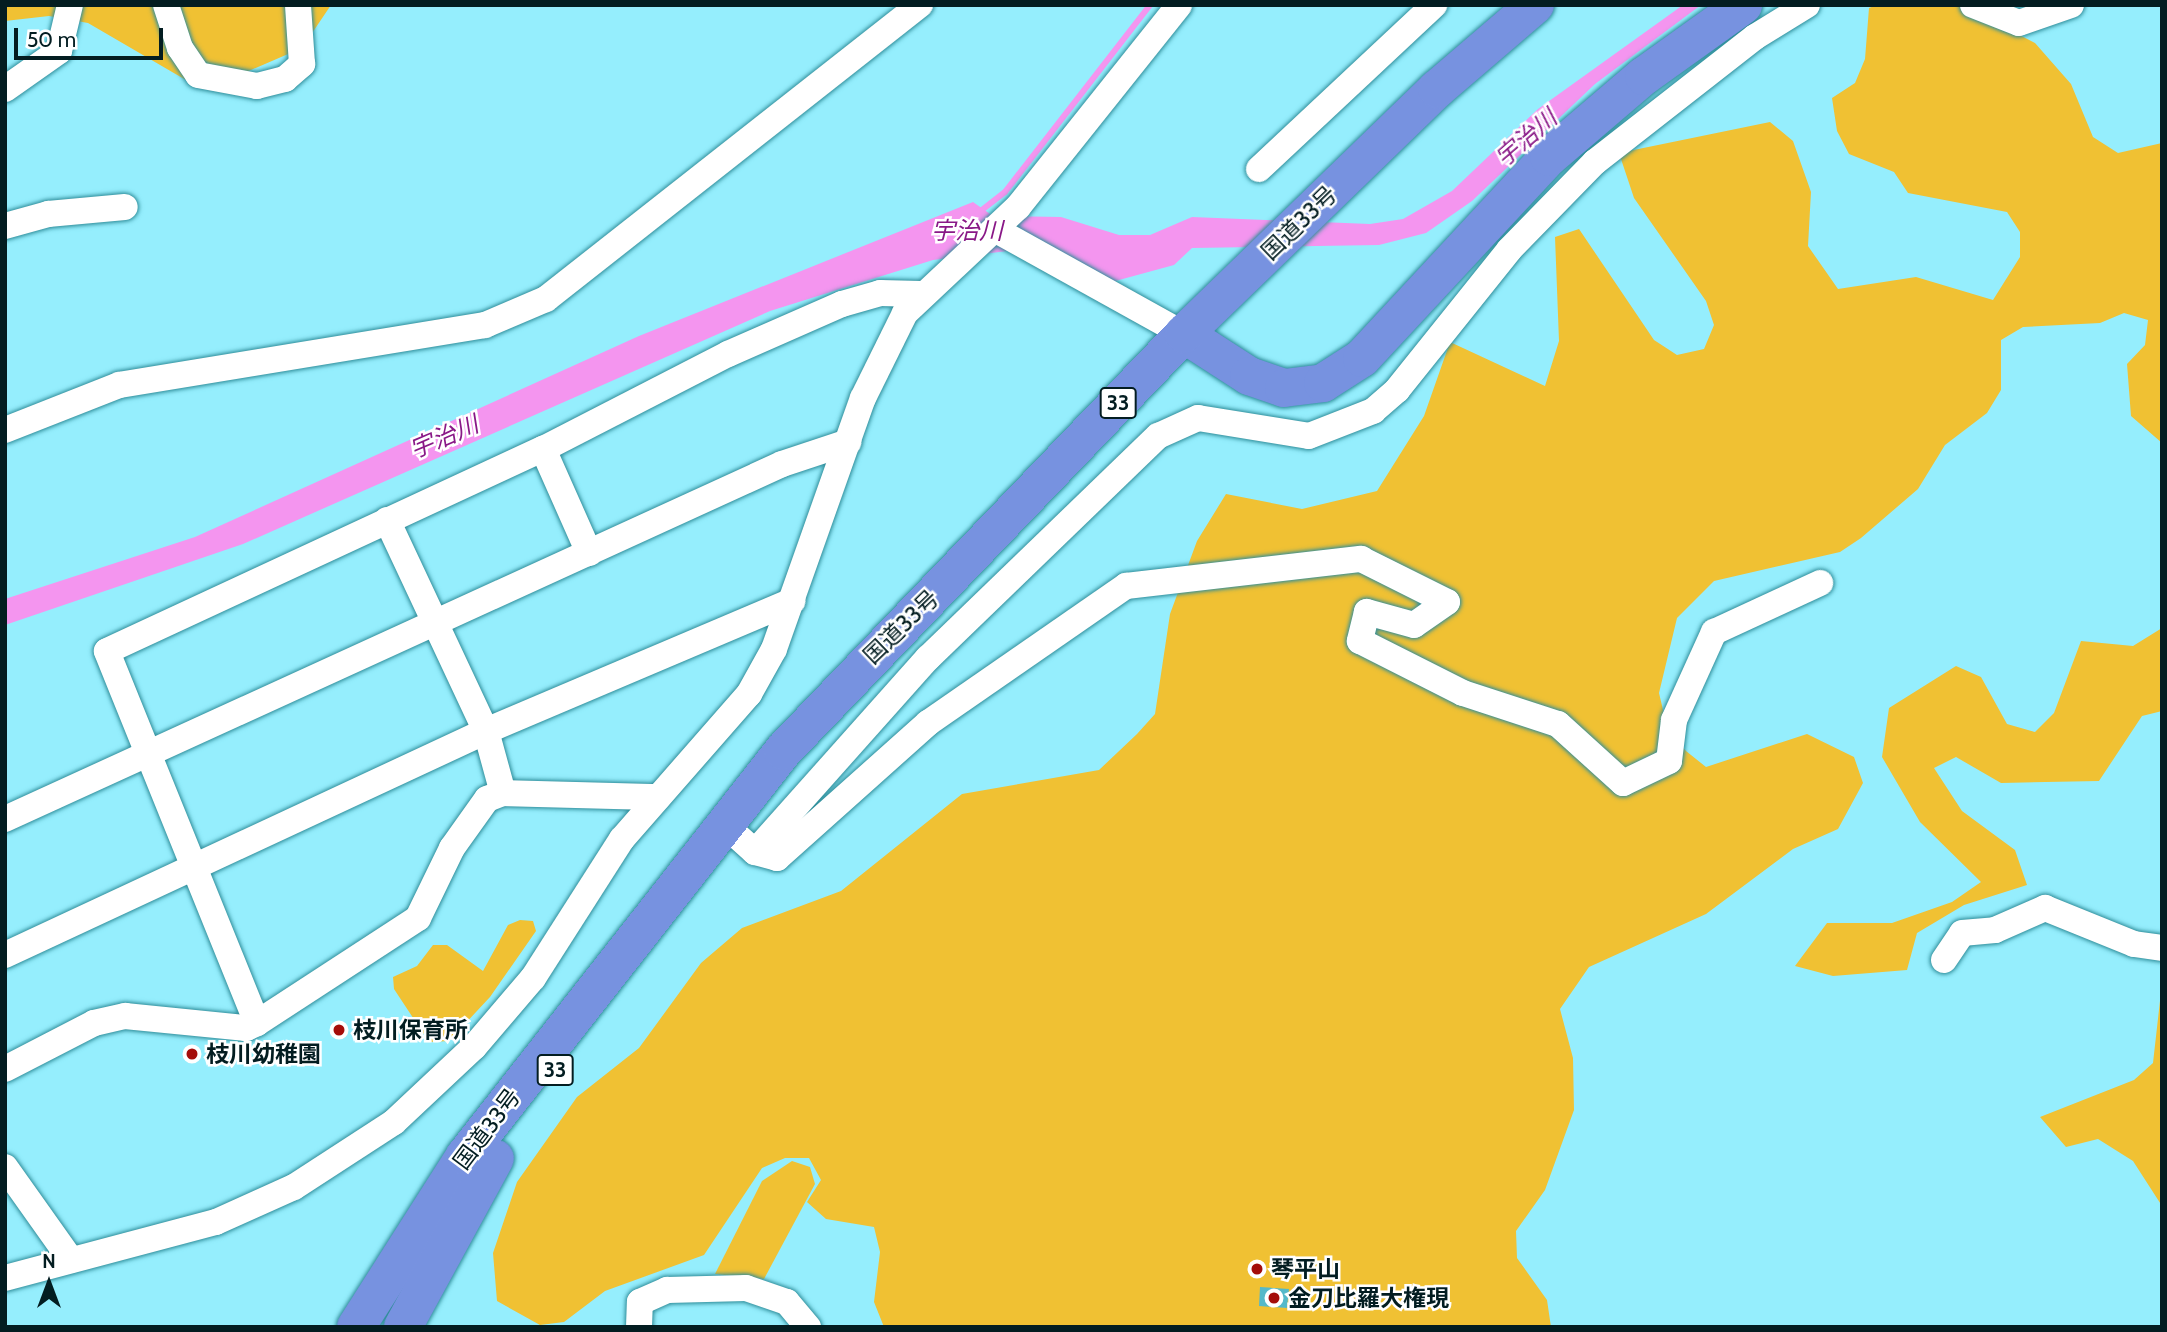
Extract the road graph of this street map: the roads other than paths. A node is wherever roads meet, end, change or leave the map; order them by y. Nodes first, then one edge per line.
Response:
1 (70, 5) edge
2 (166, 5) edge
3 (298, 5) edge
4 (920, 5) edge
5 (1179, 5) edge
6 (1434, 5) edge
7 (1535, 5) edge
8 (1743, 5) edge
9 (1807, 5) edge
10 (1973, 5) edge
11 (2071, 5) edge
12 (5, 89) edge
13 (1259, 169) dead end
14 (125, 208) dead end
15 (5, 226) edge
16 (996, 230) junction
17 (921, 294) junction
18 (1184, 334) junction
19 (5, 430) edge
20 (848, 442) junction
21 (543, 449) junction
22 (387, 520) junction
23 (589, 553) junction
24 (1820, 583) dead end
25 (793, 601) junction
26 (437, 625) junction
27 (486, 730) junction
28 (152, 755) junction
29 (503, 793) junction
30 (658, 797) junction
31 (5, 819) edge
32 (725, 825) junction
33 (755, 852) junction
34 (195, 867) junction
35 (2162, 948) edge
36 (5, 955) edge
37 (1944, 960) dead end
38 (257, 1023) junction
39 (12, 1056) edge
40 (465, 1156) junction
41 (5, 1167) edge
42 (71, 1261) junction
43 (5, 1278) edge
44 (333, 1327) edge
45 (356, 1327) edge
46 (403, 1327) edge
47 (639, 1327) edge
48 (808, 1327) edge

1 - 12 street
2 - 3 street
4 - 19 street
5 - 16 street
6 - 13 street
7 - 18 highway, 国道33号 / 33
8 - 18 highway
9 - 33 street
10 - 11 street
14 - 15 street
16 - 17 street
16 - 18 street
17 - 20 street
17 - 21 street
18 - 32 highway, 国道33号 / 33
20 - 23 street
20 - 25 street
21 - 22 street
21 - 23 street
22 - 26 street
22 - 28 street
23 - 26 street
24 - 33 street
25 - 27 street
25 - 30 street
26 - 27 street
26 - 28 street
27 - 29 street
27 - 34 street
28 - 31 street
28 - 34 street
29 - 30 street
29 - 38 street
30 - 42 street
32 - 33 street
32 - 40 highway, 国道33号 / 33
32 - 46 highway, 33
34 - 36 street
34 - 38 street
35 - 37 street
38 - 39 street
40 - 44 highway, 33
40 - 45 highway, 国道33号 / 33
41 - 42 street
42 - 43 street
47 - 48 street

